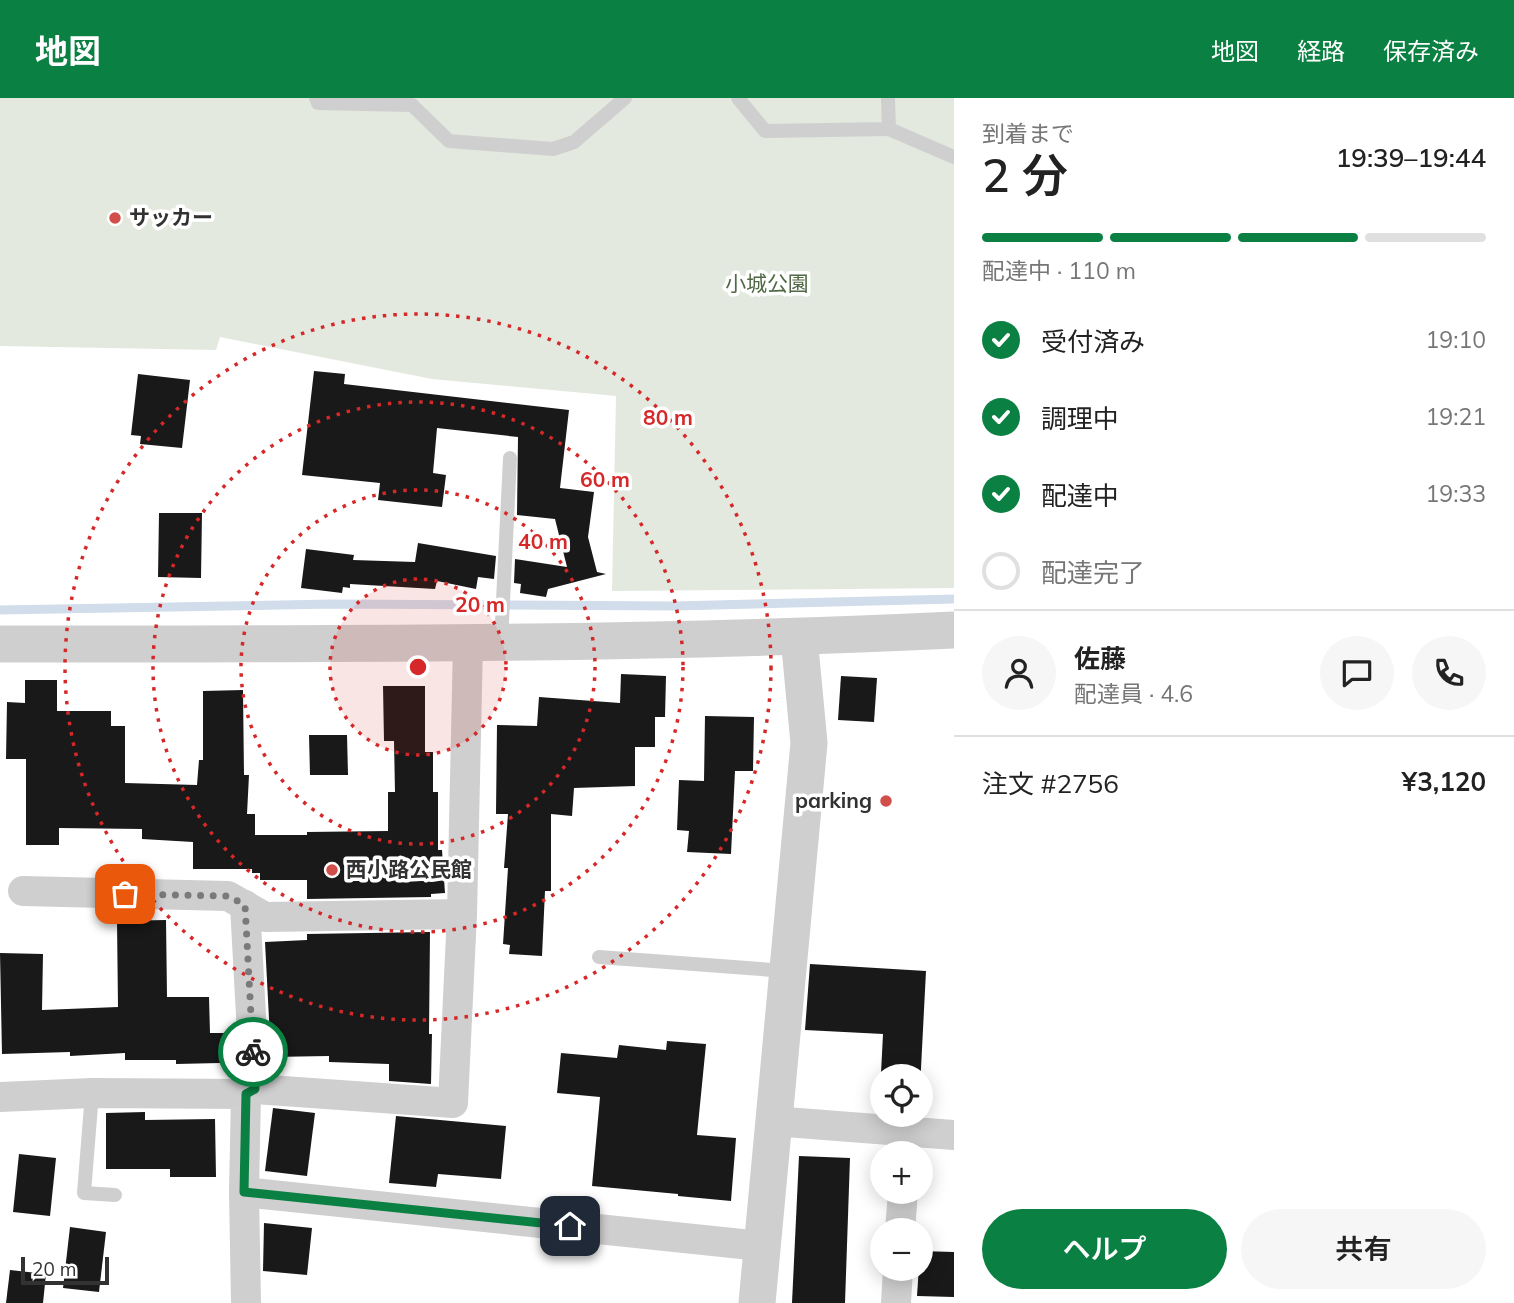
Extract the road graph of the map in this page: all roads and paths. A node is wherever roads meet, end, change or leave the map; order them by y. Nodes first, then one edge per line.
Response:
1 (316, 98) edge
2 (625, 98) edge
3 (738, 98) edge
4 (888, 98) edge
5 (889, 129) junction
6 (954, 157) edge
7 (510, 458) dead end
8 (954, 630) edge
9 (799, 637) junction
10 (0, 643) edge
11 (484, 644) junction
12 (23, 891) dead end
13 (245, 905) junction
14 (462, 914) junction
15 (599, 957) dead end
16 (787, 971) junction
17 (251, 1091) junction
18 (92, 1093) junction
19 (0, 1097) edge
20 (773, 1121) junction
21 (954, 1135) edge
22 (893, 1141) edge
23 (917, 1141) edge
24 (244, 1192) junction
25 (116, 1195) dead end
26 (761, 1246) junction
27 (897, 1281) edge
28 (246, 1303) edge
29 (757, 1303) edge
30 (896, 1303) edge

1 - 2 lane
3 - 5 lane
4 - 5 lane
5 - 6 lane
7 - 11 lane
8 - 9 street
9 - 11 street
9 - 16 street
10 - 11 street
11 - 14 street
12 - 13 street
13 - 14 street
13 - 17 street
14 - 17 street
15 - 16 lane
16 - 20 street
17 - 18 street
17 - 24 street
18 - 19 street
18 - 25 lane
20 - 22 street
20 - 26 street
21 - 23 street
24 - 26 street
24 - 28 street
26 - 29 street
27 - 30 street

